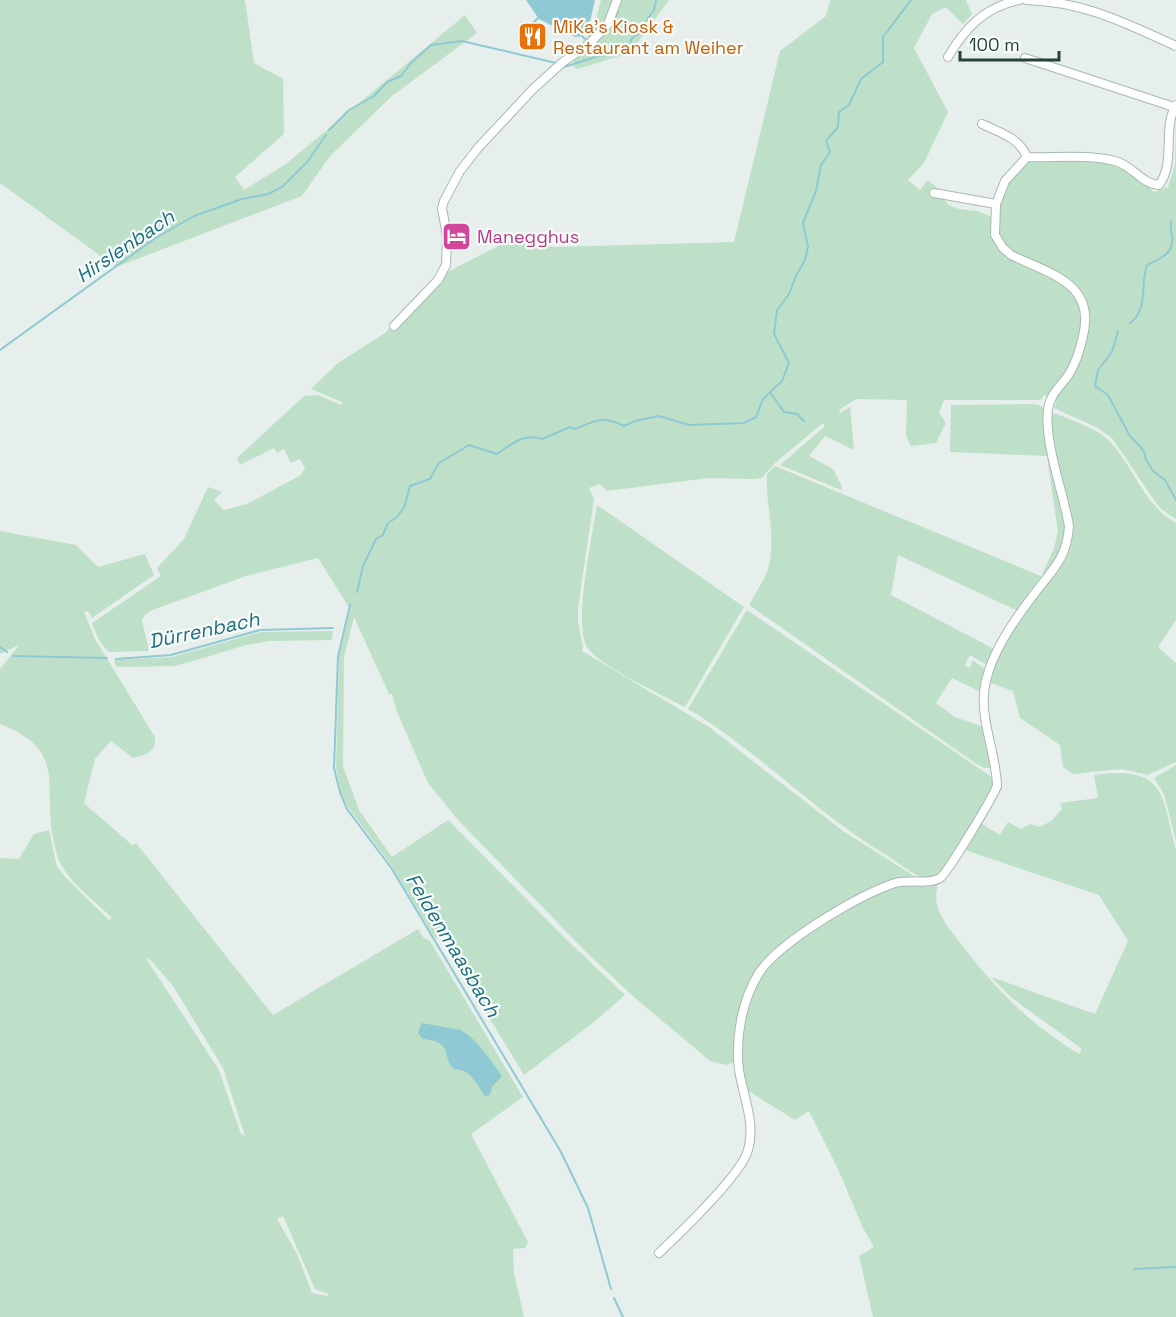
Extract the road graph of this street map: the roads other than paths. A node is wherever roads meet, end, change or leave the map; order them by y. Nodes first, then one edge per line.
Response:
1 (617, 0) edge
2 (1019, 0) edge
3 (1026, 0) edge
4 (1176, 46) edge
5 (948, 57) dead end
6 (1025, 58) dead end
7 (1175, 106) edge
8 (982, 124) dead end
9 (1027, 157) junction
10 (933, 193) dead end
11 (996, 204) junction
12 (394, 326) dead end
13 (659, 1253) dead end

1 - 12 street
2 - 5 street
3 - 4 street
6 - 7 street
7 - 9 street
8 - 9 street
9 - 11 street
10 - 11 street
11 - 13 street

